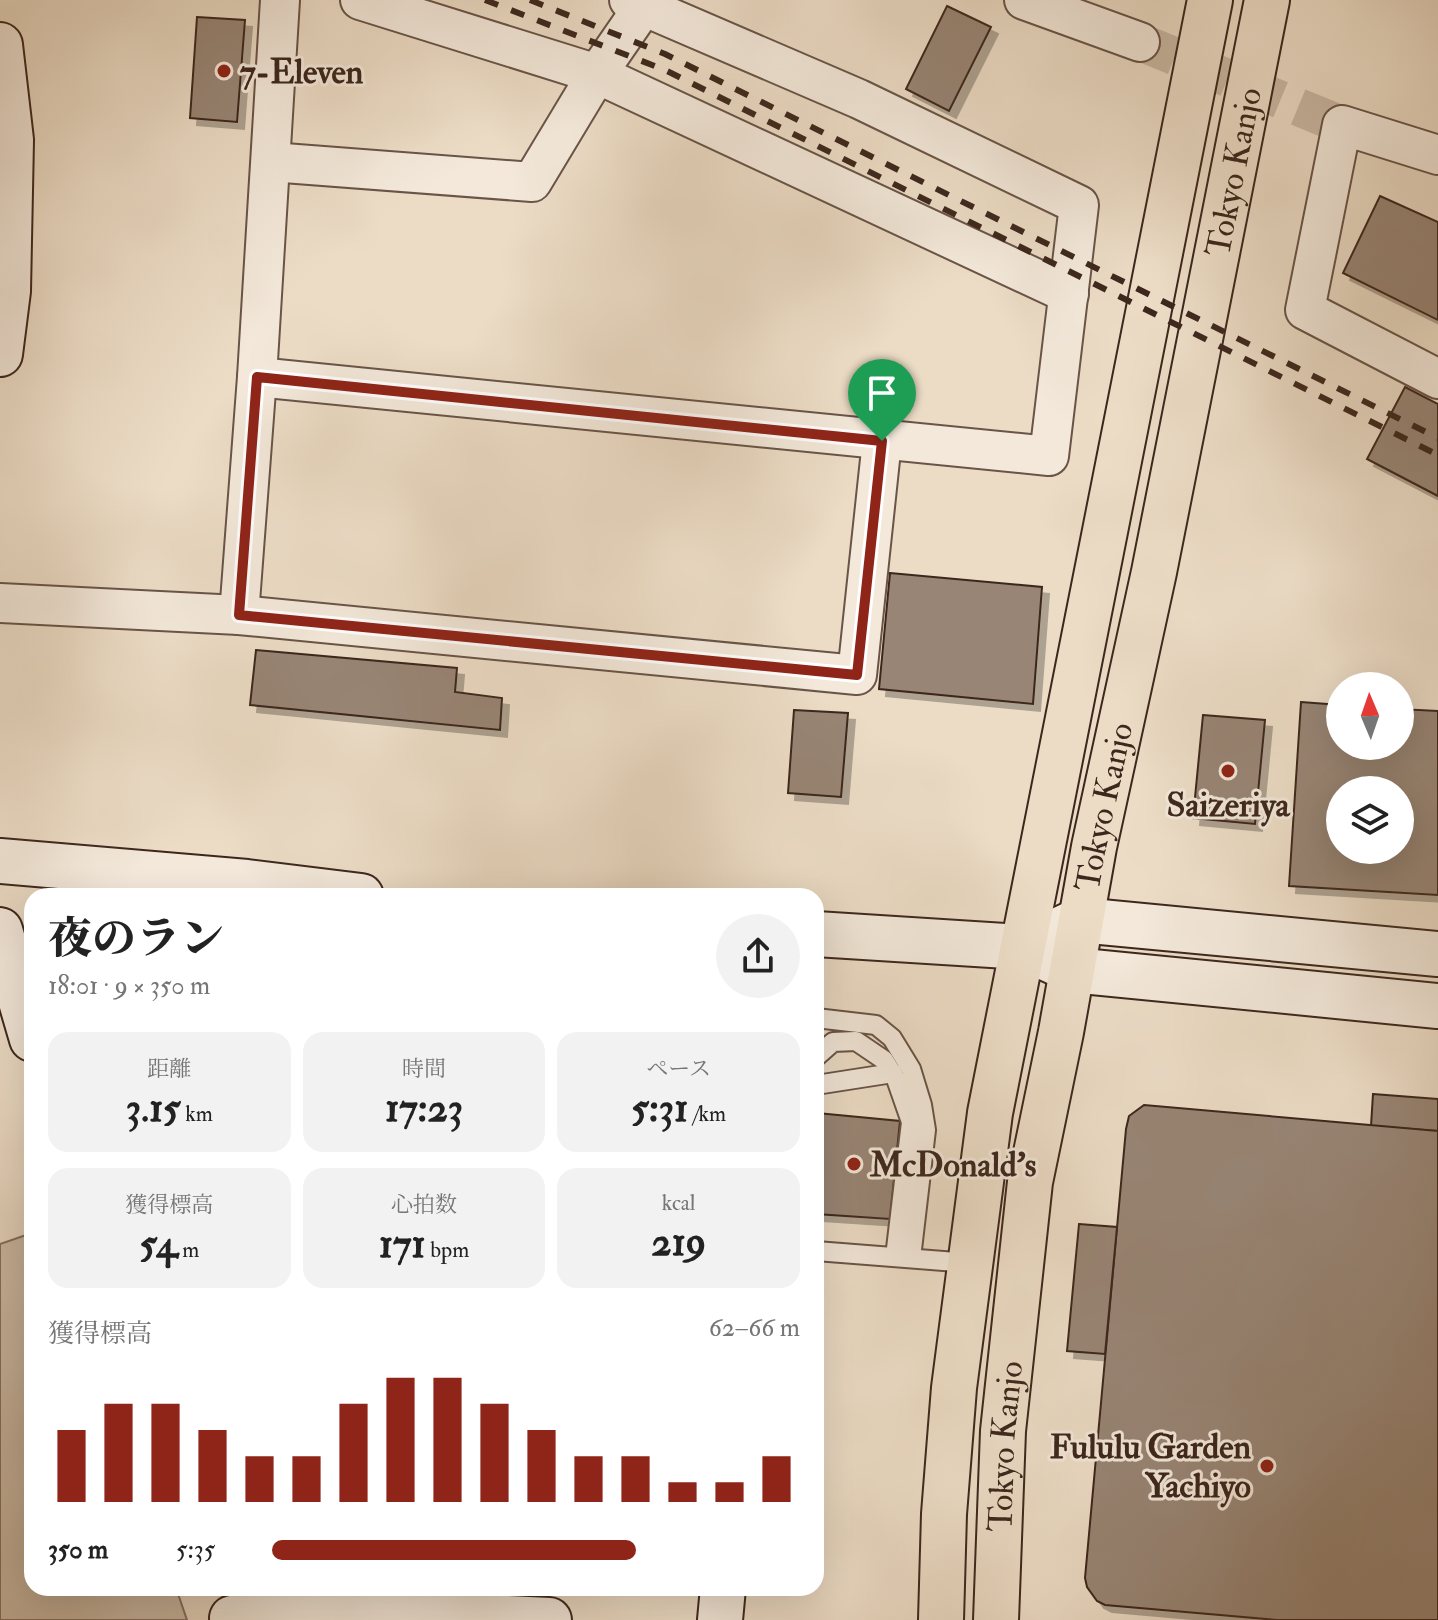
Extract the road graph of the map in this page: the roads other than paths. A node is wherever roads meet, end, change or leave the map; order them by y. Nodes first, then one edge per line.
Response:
1 (280, 0) edge
2 (360, 0) edge
3 (1024, 0) edge
4 (1210, 0) edge
5 (1267, 0) edge
6 (641, 2) edge
7 (1140, 42) tunnel mouth
8 (0, 45) edge
9 (597, 74) junction
10 (1438, 155) edge
11 (271, 162) junction
12 (1069, 294) junction
13 (0, 354) edge
14 (257, 377) junction
15 (1438, 379) edge
16 (882, 441) junction
17 (0, 603) edge
18 (239, 615) junction
19 (0, 861) edge
20 (296, 888) edge
21 (1080, 920) junction
22 (0, 930) edge
23 (824, 935) edge
24 (1022, 947) junction
25 (1438, 954) edge
26 (1072, 970) junction
27 (1438, 1006) edge
28 (24, 1012) edge
29 (824, 1019) edge
30 (824, 1050) edge
31 (893, 1073) junction
32 (824, 1084) edge
33 (824, 1252) edge
34 (903, 1257) junction
35 (969, 1263) junction
36 (722, 1596) edge
37 (229, 1609) edge
38 (537, 1620) edge
39 (549, 1620) edge
40 (720, 1620) edge
41 (941, 1620) edge
42 (996, 1620) edge

1 - 11 street
2 - 9 street
3 - 7 street
4 - 24 highway, Tokyo Kanjo
5 - 21 highway, Tokyo Kanjo
6 - 9 street
6 - 12 street
8 - 13 street
9 - 11 street
9 - 12 street
10 - 15 street
11 - 14 street
12 - 16 street
14 - 16 street
14 - 18 street
16 - 18 street
17 - 18 street
19 - 20 street
21 - 24 street
21 - 25 street
21 - 26 highway, Tokyo Kanjo
22 - 28 street
23 - 24 street
24 - 26 street
24 - 35 highway, Tokyo Kanjo
26 - 27 street
26 - 42 highway, Tokyo Kanjo
29 - 34 lane
30 - 31 lane
31 - 32 lane
31 - 34 lane
33 - 34 lane
34 - 35 lane
35 - 41 highway, Tokyo Kanjo
36 - 40 street
37 - 38 street
38 - 39 street

